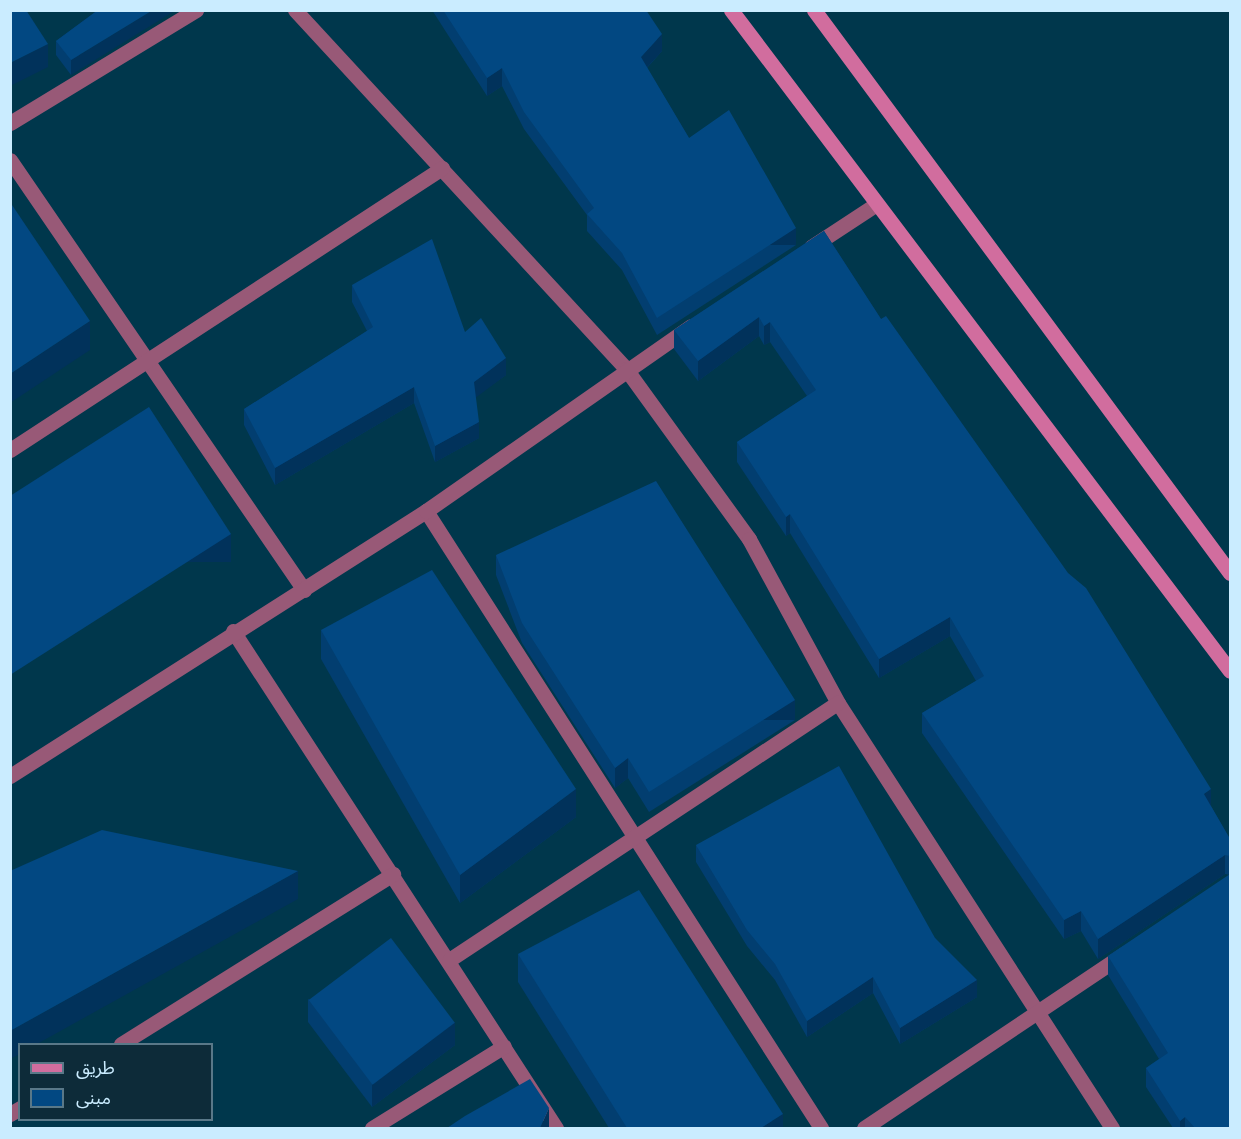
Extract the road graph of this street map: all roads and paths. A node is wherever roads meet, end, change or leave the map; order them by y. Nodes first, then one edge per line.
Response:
1 (196, 10) edge
2 (295, 10) edge
3 (731, 10) edge
4 (814, 10) edge
5 (10, 123) edge
6 (10, 160) edge
7 (442, 168) junction
8 (875, 205) junction
9 (801, 254) edge
10 (704, 318) edge
11 (146, 360) junction
12 (626, 369) junction
13 (10, 450) edge
14 (426, 511) junction
15 (1230, 573) edge
16 (304, 590) junction
17 (233, 631) junction
18 (1230, 671) edge
19 (838, 703) junction
20 (10, 776) edge
21 (633, 835) junction
22 (393, 874) junction
23 (1143, 941) edge
24 (449, 960) junction
25 (1036, 1013) junction
26 (123, 1043) edge
27 (504, 1046) junction
28 (372, 1128) edge
29 (556, 1128) edge
30 (821, 1128) edge
31 (864, 1128) edge
32 (1112, 1128) edge

1 - 5 street
2 - 7 street
3 - 8 main road
4 - 15 main road
6 - 11 street
7 - 11 street
7 - 12 street
8 - 9 street
8 - 18 main road
10 - 12 street
11 - 13 street
11 - 16 street
12 - 14 street
12 - 19 street
14 - 16 street
14 - 21 street
16 - 17 street
17 - 20 street
17 - 22 street
19 - 21 street
19 - 25 street
21 - 24 street
21 - 30 street
22 - 24 street
22 - 26 street
23 - 25 street
24 - 27 street
25 - 31 street
25 - 32 street
27 - 28 street
27 - 29 street

